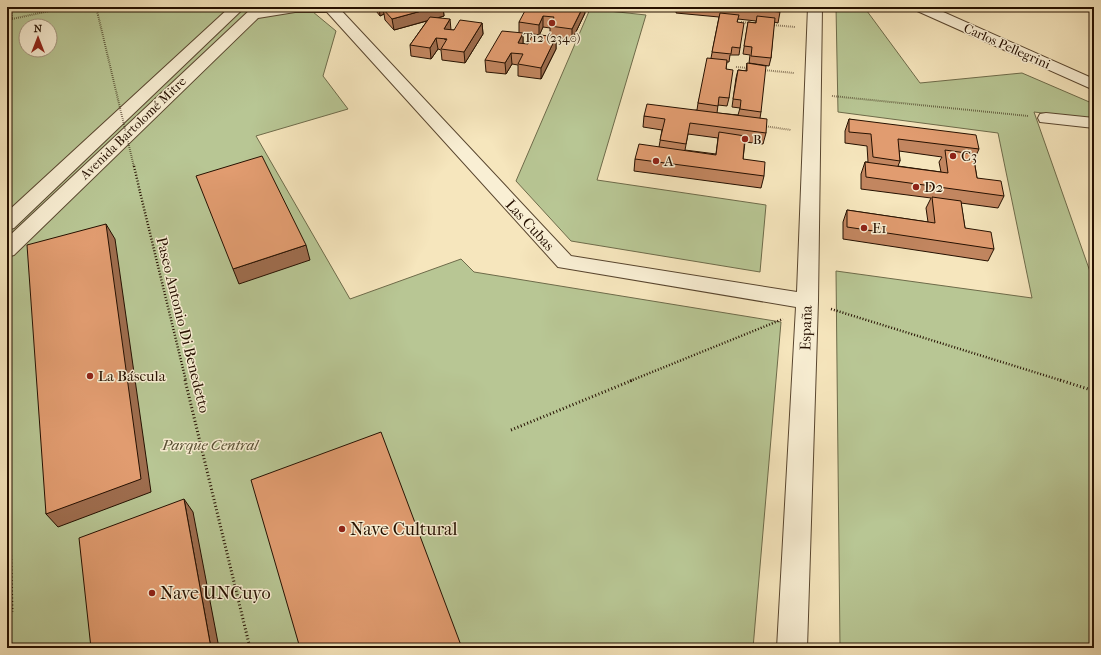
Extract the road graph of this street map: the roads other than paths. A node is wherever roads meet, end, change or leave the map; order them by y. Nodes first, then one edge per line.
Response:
1 (238, 7) edge
2 (815, 7) edge
3 (920, 7) edge
4 (331, 8) edge
5 (258, 10) edge
6 (1094, 86) edge
7 (1046, 118) road end
8 (1094, 123) edge
9 (7, 222) edge
10 (7, 250) edge
11 (807, 302) junction
12 (792, 648) edge

1 - 9 street, Avenida Bartolomé Mitre
2 - 11 street, España
3 - 6 street, Carlos Pellegrini
4 - 5 street
4 - 11 street, Las Cubas
5 - 10 street, Avenida Bartolomé Mitre
7 - 8 street
11 - 12 street, España

